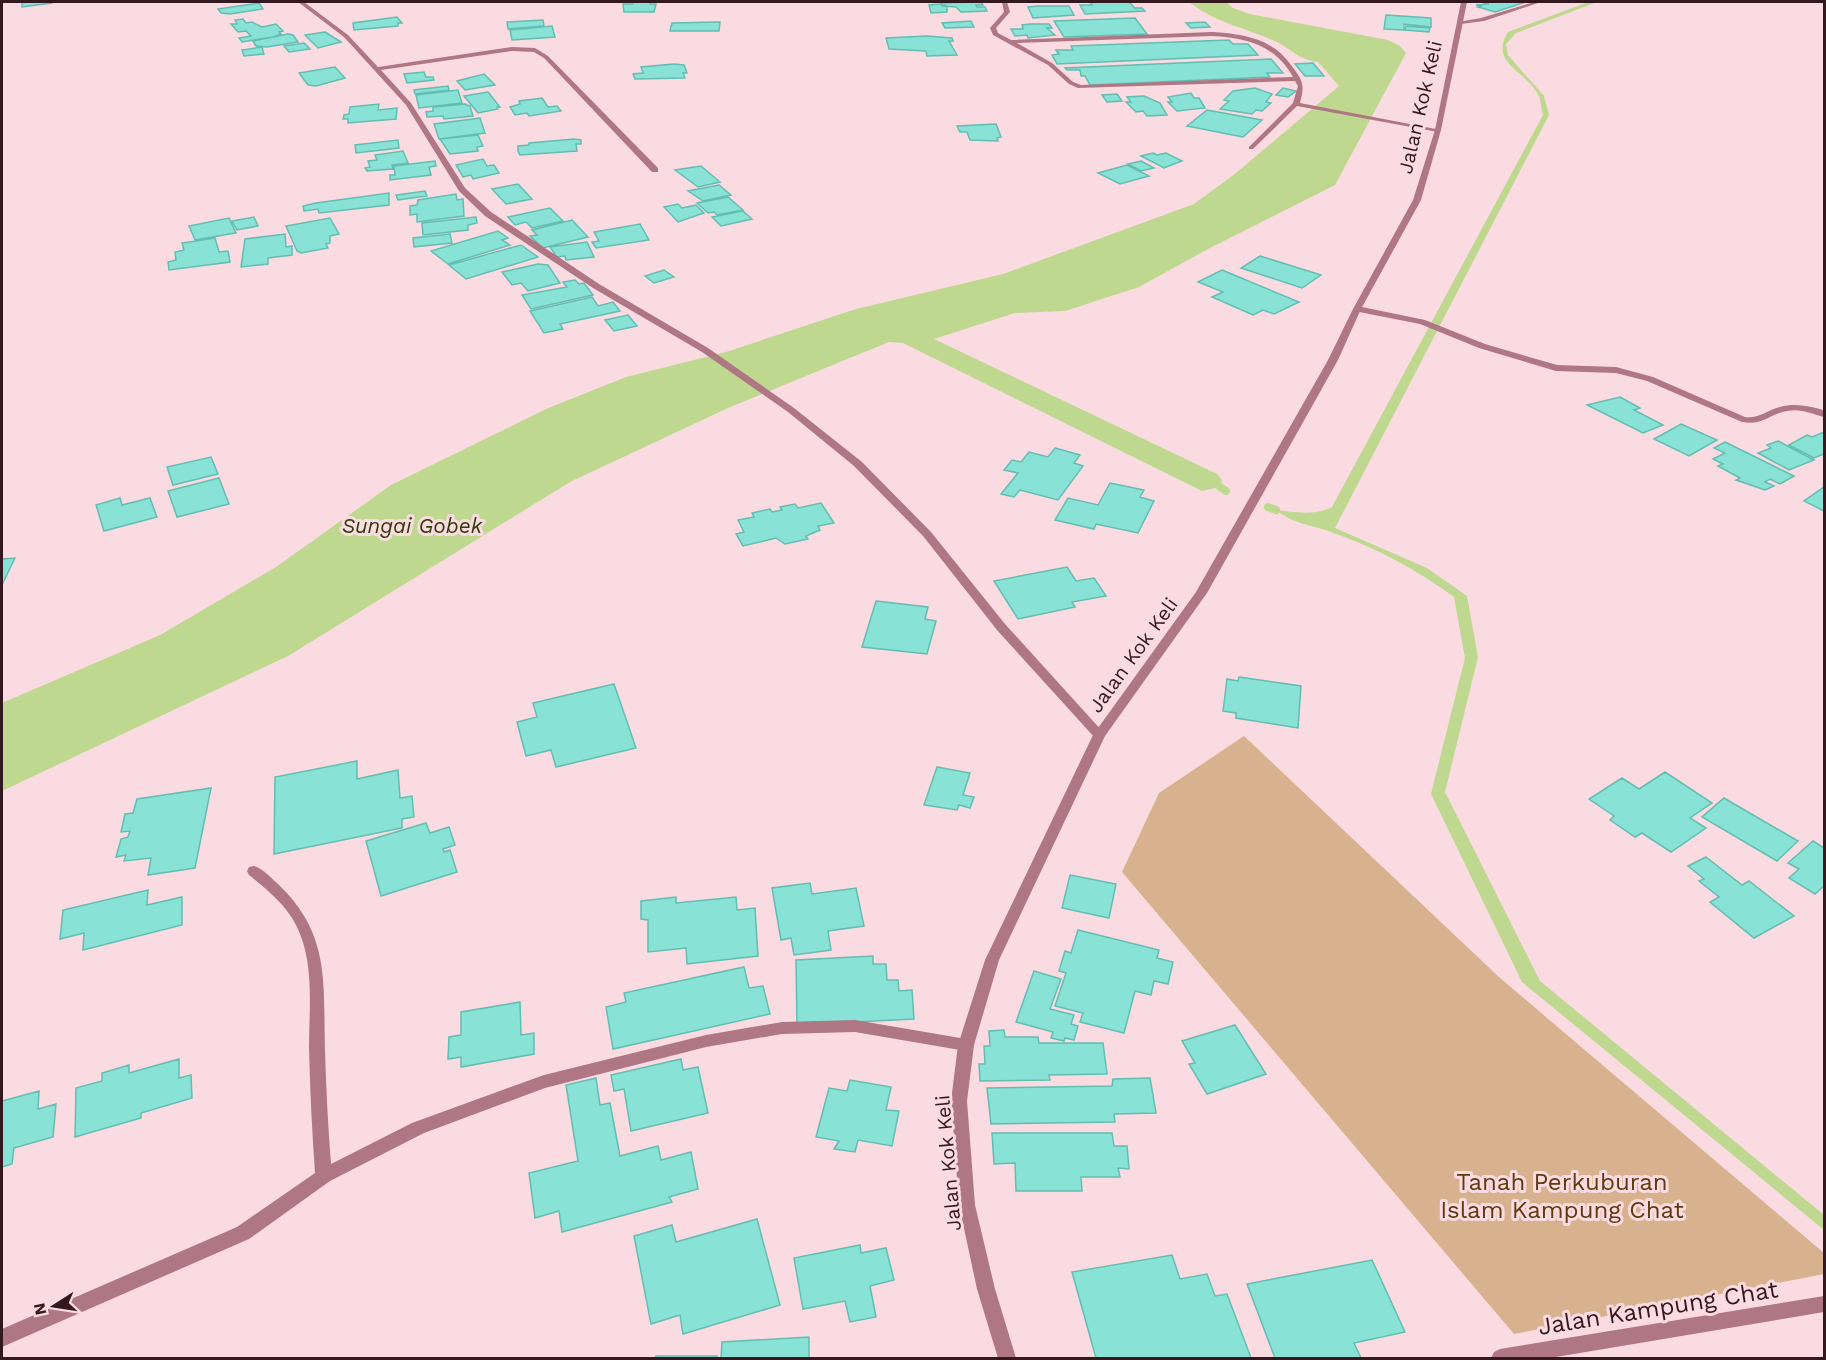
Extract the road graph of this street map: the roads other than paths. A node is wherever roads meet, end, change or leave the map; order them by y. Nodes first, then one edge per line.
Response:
1 (301, 2) edge
2 (1005, 2) edge
3 (1464, 2) edge
4 (1538, 2) edge
5 (1461, 22) junction
6 (1006, 42) junction
7 (377, 69) junction
8 (1298, 79) junction
9 (1296, 104) junction
10 (1438, 130) junction
11 (1251, 148) dead end
12 (655, 170) dead end
13 (1357, 309) junction
14 (1824, 414) edge
15 (1099, 735) junction
16 (254, 871) dead end
17 (966, 1044) junction
18 (324, 1176) junction
19 (1824, 1304) edge
20 (2, 1338) edge
21 (1007, 1359) edge
22 (1500, 1359) edge

1 - 7 street
2 - 6 street
3 - 5 street, Jalan Kok Keli
4 - 5 street
5 - 10 street, Jalan Kok Keli
6 - 8 street
6 - 8 street
7 - 12 street
7 - 15 street
8 - 9 street
9 - 10 street
9 - 11 street
10 - 13 street, Jalan Kok Keli
13 - 14 street
13 - 15 street, Jalan Kok Keli
15 - 17 street, Jalan Kok Keli
16 - 18 street
17 - 18 street
17 - 21 street, Jalan Kok Keli
18 - 20 street
19 - 22 street, Jalan Kampung Chat

